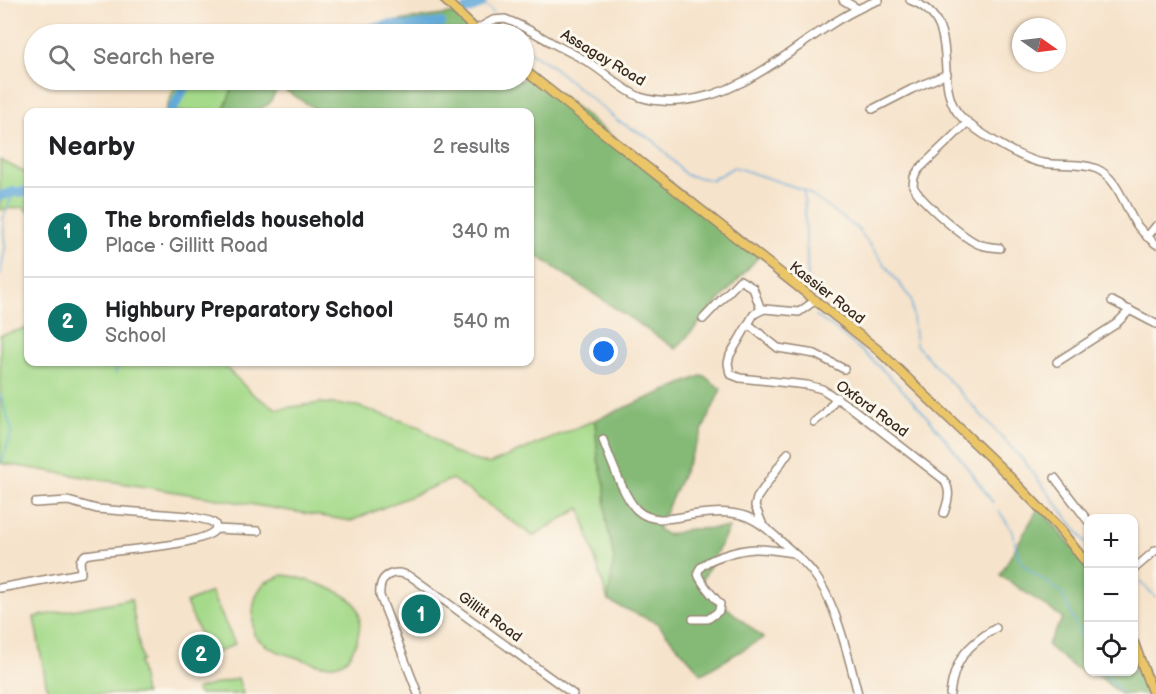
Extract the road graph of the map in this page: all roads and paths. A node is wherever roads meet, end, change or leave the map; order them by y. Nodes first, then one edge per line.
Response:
1 (445, 0) edge
2 (843, 0) edge
3 (910, 0) edge
4 (874, 1) edge
5 (858, 9) junction
6 (470, 24) edge
7 (489, 24) edge
8 (515, 24) edge
9 (534, 34) edge
10 (947, 74) junction
11 (534, 78) edge
12 (873, 109) dead end
13 (968, 122) junction
14 (1156, 226) edge
15 (1147, 237) junction
16 (1156, 244) edge
17 (1000, 248) dead end
18 (816, 300) junction
19 (1112, 301) dead end
20 (761, 310) junction
21 (1130, 310) junction
22 (703, 319) dead end
23 (748, 324) junction
24 (1156, 324) edge
25 (1058, 362) dead end
26 (843, 369) dead end
27 (837, 397) junction
28 (814, 422) dead end
29 (603, 440) dead end
30 (788, 453) dead end
31 (1055, 478) dead end
32 (35, 503) dead end
33 (944, 513) dead end
34 (1084, 515) edge
35 (762, 524) junction
36 (216, 529) junction
37 (258, 531) dead end
38 (1156, 550) edge
39 (793, 553) junction
40 (1084, 559) edge
41 (1135, 568) edge
42 (0, 588) edge
43 (693, 619) dead end
44 (996, 628) dead end
45 (1138, 654) edge
46 (418, 694) edge
47 (573, 694) edge
48 (858, 694) edge
49 (950, 694) edge
50 (1152, 694) edge

1 - 6 main road
2 - 5 street
3 - 10 street
4 - 5 street, Assagay Road
5 - 9 street, Assagay Road
7 - 8 street, Assagay Road
10 - 12 street
10 - 13 street
11 - 18 main road, Kassier Road
13 - 15 street
13 - 17 street
14 - 15 street
15 - 16 street
18 - 20 street
18 - 40 main road, Kassier Road
19 - 21 street
20 - 22 street
20 - 23 street, Oxford Road
21 - 24 street
21 - 25 street
23 - 26 street
23 - 27 street, Oxford Road
27 - 28 street
27 - 33 street, Oxford Road
29 - 35 street
30 - 35 street
31 - 34 street
32 - 36 street
35 - 39 street
36 - 37 street
36 - 42 street
38 - 41 street
39 - 43 street
39 - 48 street
44 - 49 street
45 - 50 main road
46 - 47 street, Gillitt Road

